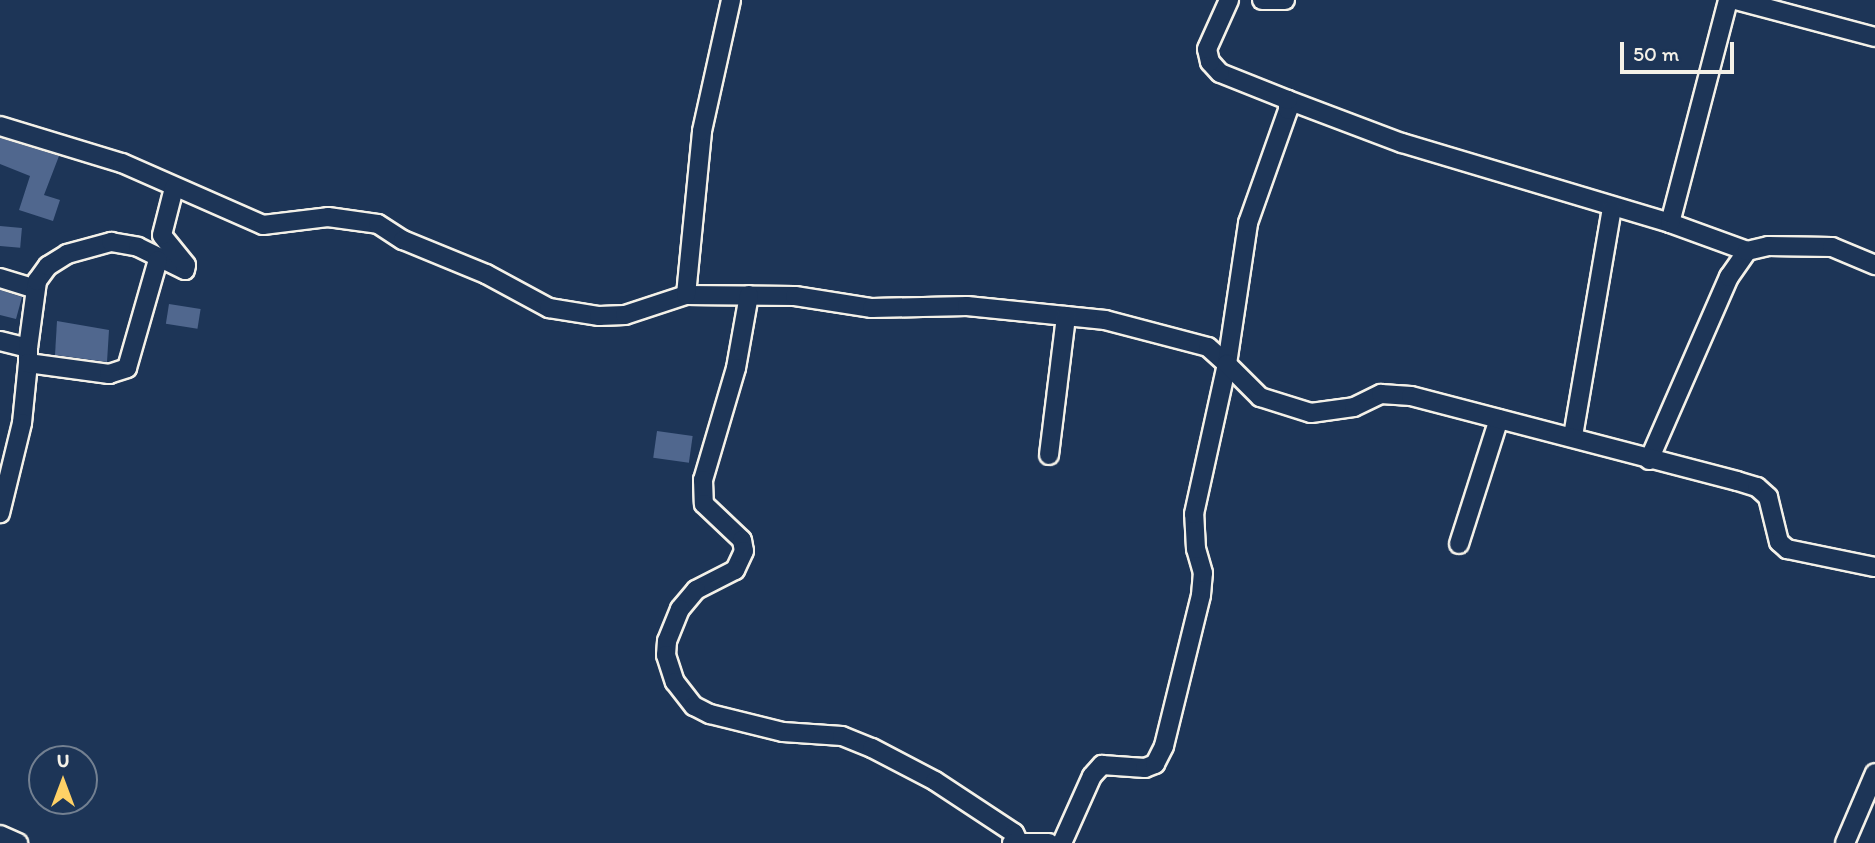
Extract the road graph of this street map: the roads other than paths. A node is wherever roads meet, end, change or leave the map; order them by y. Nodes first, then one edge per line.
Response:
1 (732, 0) edge
2 (1229, 0) edge
3 (1262, 0) edge
4 (1285, 0) edge
5 (1728, 0) edge
6 (1736, 0) edge
7 (1875, 37) edge
8 (1288, 100) junction
9 (0, 126) edge
10 (174, 188) junction
11 (1612, 209) junction
12 (1670, 223) junction
13 (1747, 251) junction
14 (159, 260) junction
15 (1875, 265) edge
16 (0, 278) edge
17 (35, 289) junction
18 (686, 295) junction
19 (749, 295) junction
20 (1066, 316) junction
21 (0, 341) edge
22 (28, 355) junction
23 (1227, 364) junction
24 (1499, 419) junction
25 (1573, 436) junction
26 (1049, 455) dead end
27 (1649, 460) junction
28 (0, 513) edge
29 (1459, 544) dead end
30 (1875, 567) edge
31 (1875, 773) edge
32 (0, 835) edge
33 (1015, 842) edge
34 (18, 843) edge
35 (1050, 843) edge
36 (1062, 843) edge
37 (1845, 843) edge

1 - 18 street
2 - 8 street
3 - 4 street
5 - 12 street
6 - 7 street
8 - 11 street
8 - 23 street
9 - 10 street
10 - 14 street
10 - 18 street
11 - 12 street
11 - 25 street
12 - 13 street
13 - 15 street
13 - 27 street
14 - 17 street
14 - 22 street
16 - 17 street
17 - 22 street
18 - 19 street
19 - 20 street
19 - 33 street
20 - 23 street
20 - 26 street
21 - 22 street
22 - 28 street
23 - 24 street
23 - 36 street
24 - 25 street
24 - 29 street
25 - 27 street
27 - 30 street
31 - 37 street
32 - 34 street
33 - 35 street
35 - 36 street

